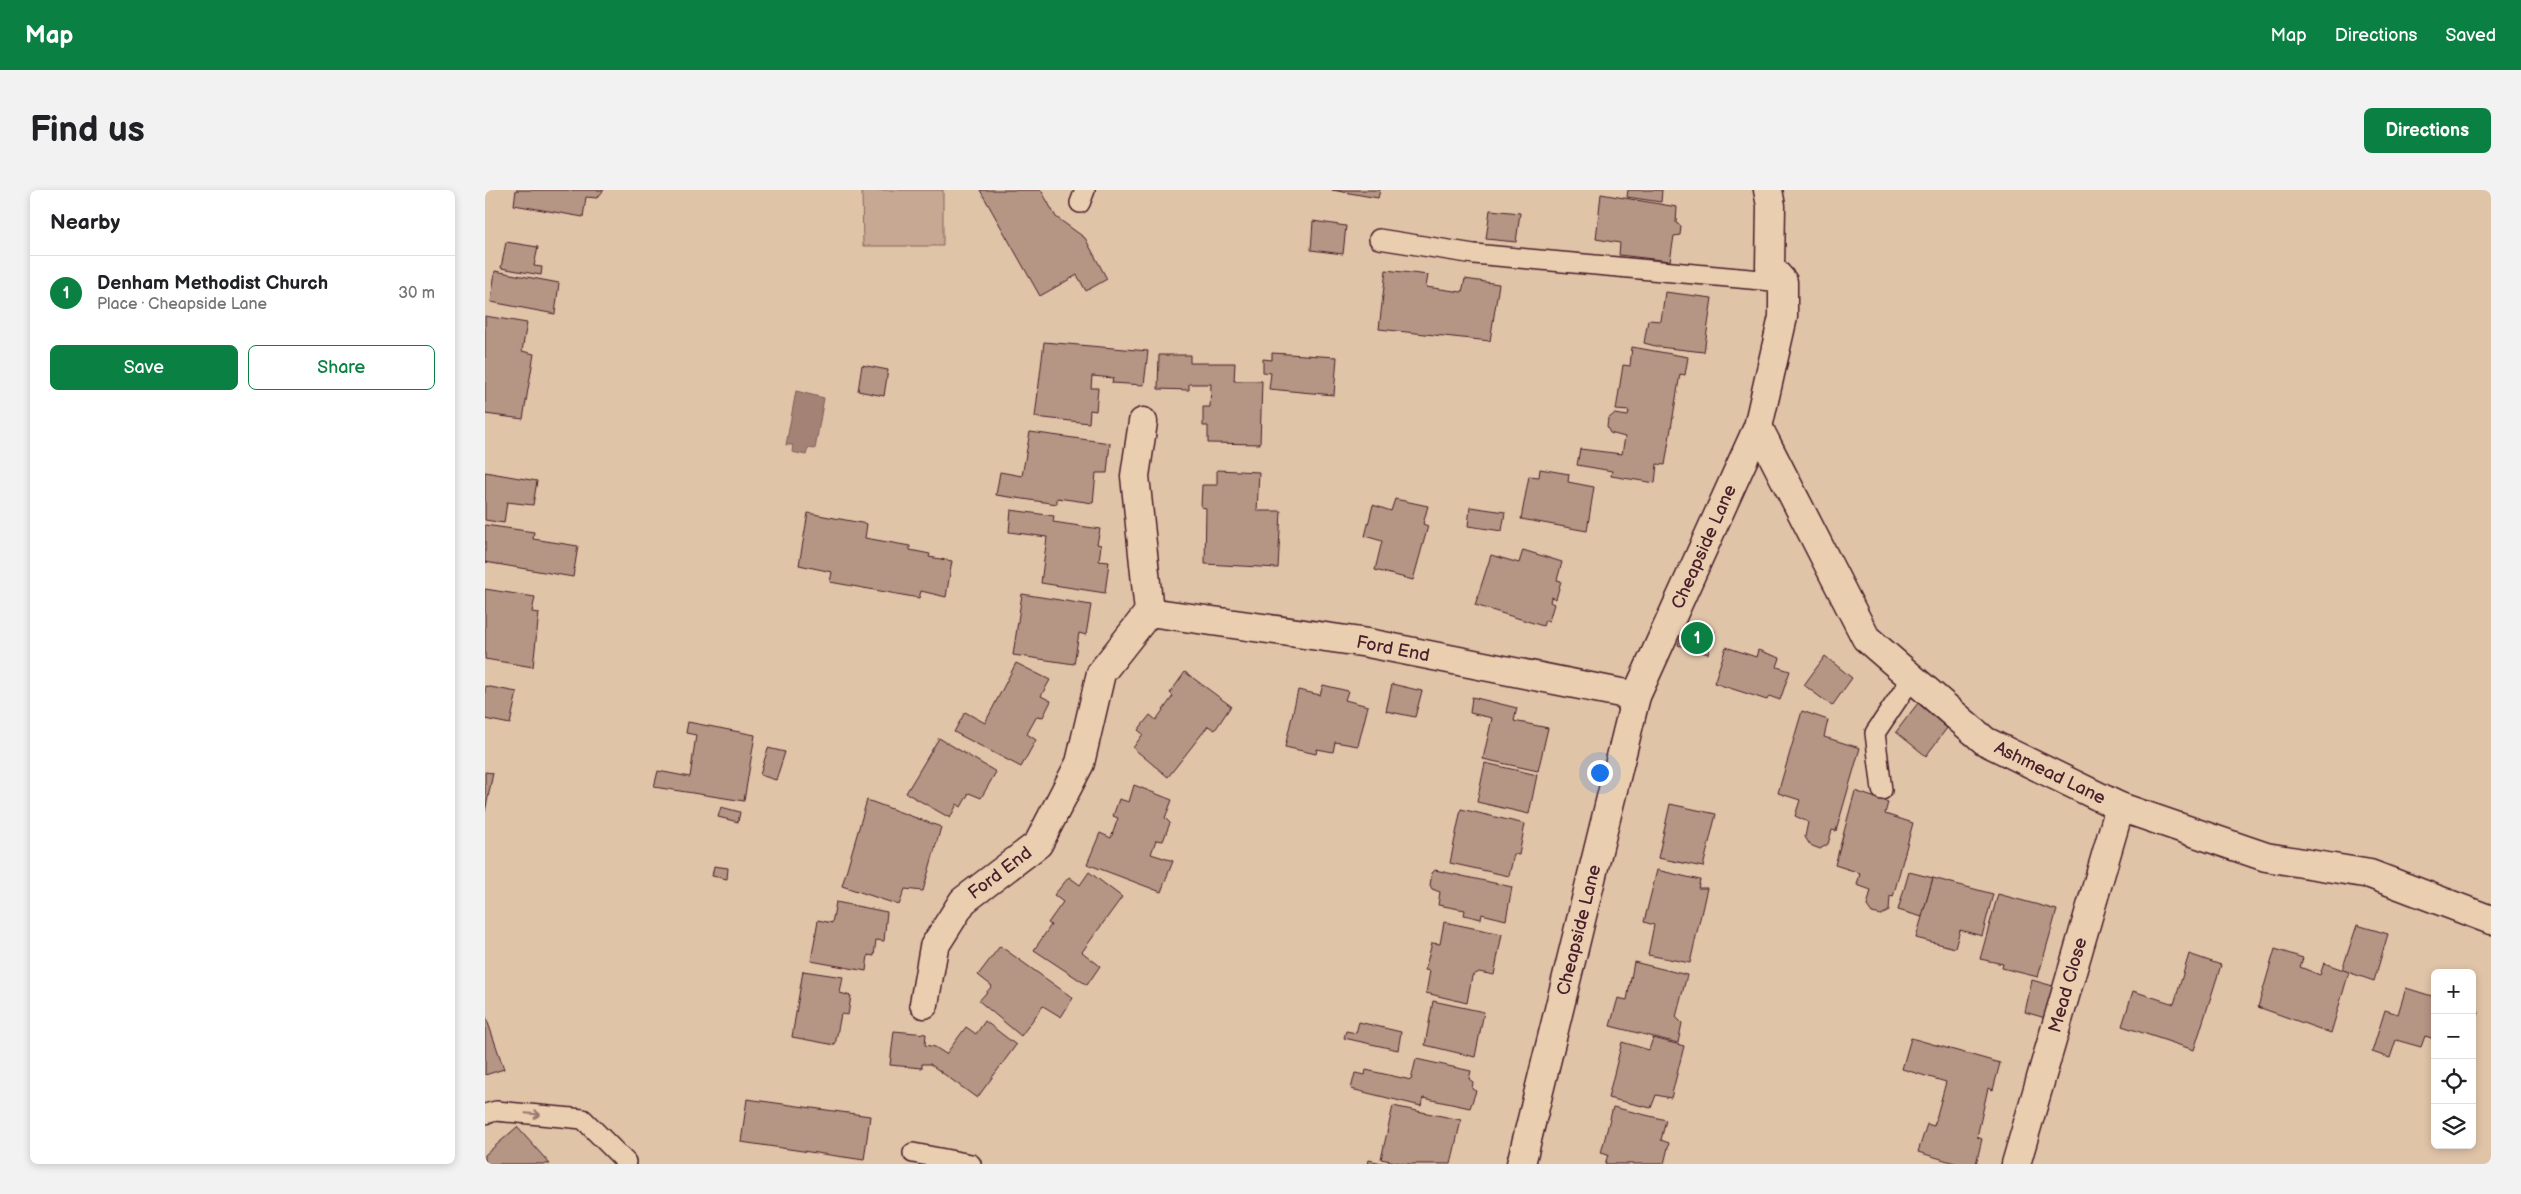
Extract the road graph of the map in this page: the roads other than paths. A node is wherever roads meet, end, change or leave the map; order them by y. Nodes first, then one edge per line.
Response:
1 (1768, 190) edge
2 (1379, 239) dead end
3 (1783, 282) junction
4 (1143, 422) dead end
5 (1758, 427) junction
6 (1149, 612) junction
7 (1912, 678) junction
8 (1636, 696) junction
9 (1882, 790) dead end
10 (2120, 807) junction
11 (2491, 920) edge
12 (924, 1004) dead end
13 (485, 1114) edge
14 (913, 1153) dead end
15 (624, 1164) edge
16 (971, 1164) edge
17 (1521, 1164) edge
18 (2016, 1164) edge

1 - 3 street
2 - 3 lane
3 - 5 street, Cheapside Lane
4 - 6 street
5 - 7 street, Ashmead Lane
5 - 8 street, Cheapside Lane
6 - 8 street, Ford End
6 - 12 street, Ford End
7 - 9 lane
7 - 10 street, Ashmead Lane
8 - 17 street, Cheapside Lane
10 - 11 street, Ashmead Lane
10 - 18 street, Mead Close
13 -> 15 lane
14 - 16 lane

